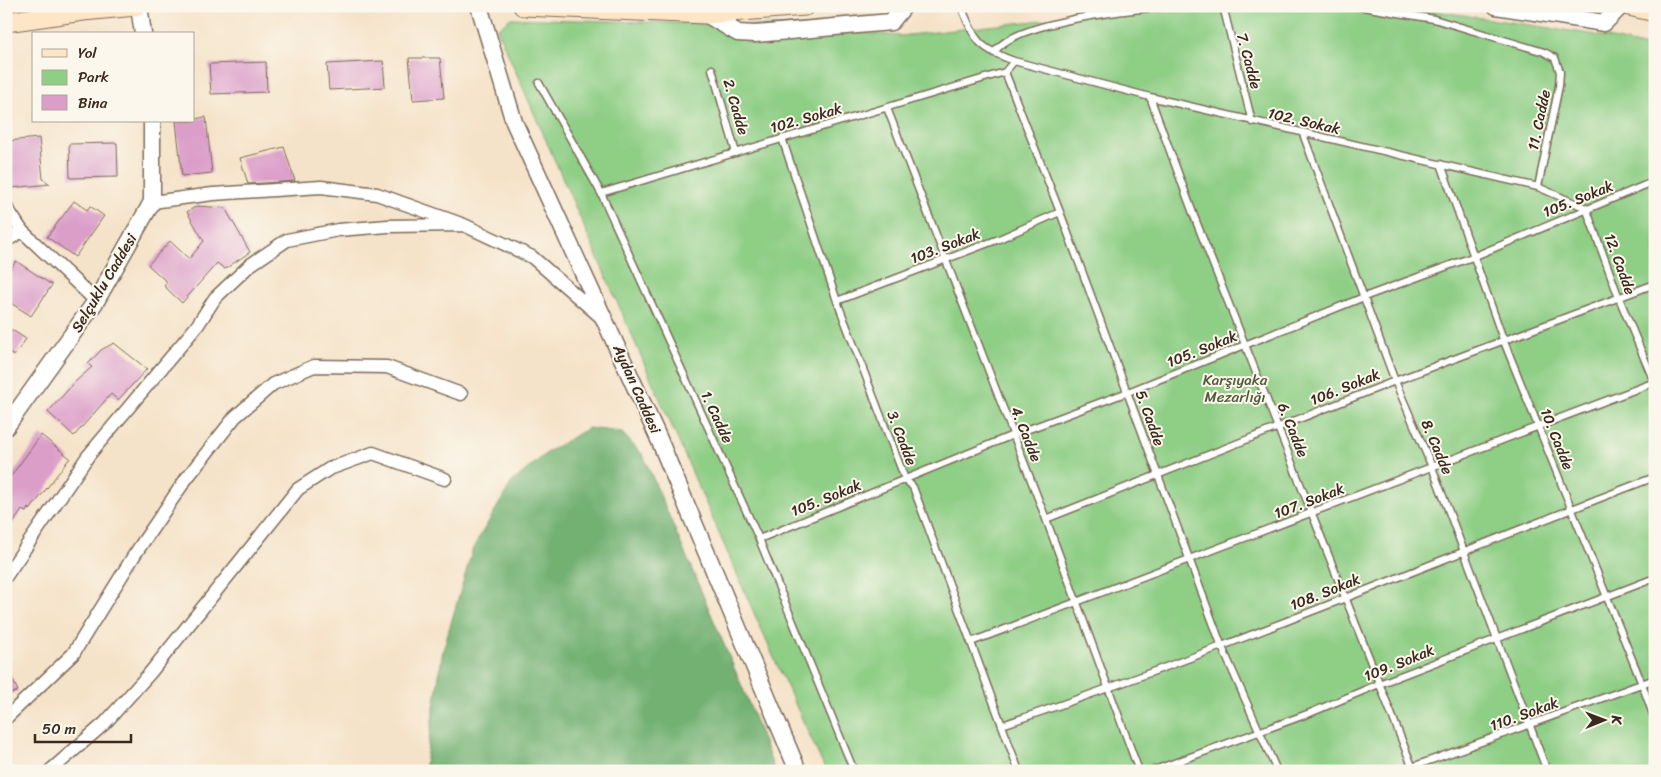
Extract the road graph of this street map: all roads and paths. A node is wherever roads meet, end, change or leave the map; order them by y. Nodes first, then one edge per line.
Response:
1 (137, 6) edge
2 (479, 6) edge
3 (523, 6) edge
4 (805, 6) edge
5 (904, 6) edge
6 (961, 6) edge
7 (1168, 6) edge
8 (1223, 6) edge
9 (1357, 6) edge
10 (1496, 6) edge
11 (1621, 6) edge
12 (1629, 6) edge
13 (1655, 12) edge
14 (706, 14) junction
15 (6, 22) edge
16 (143, 32) edge
17 (994, 53) junction
18 (1014, 61) junction
19 (712, 69) dead end
20 (1005, 72) junction
21 (539, 83) dead end
22 (1150, 97) junction
23 (887, 108) junction
24 (152, 122) edge
25 (1252, 122) junction
26 (1303, 134) junction
27 (782, 138) junction
28 (736, 153) junction
29 (1441, 164) junction
30 (1655, 181) edge
31 (1538, 187) junction
32 (601, 193) junction
33 (152, 202) junction
34 (6, 206) edge
35 (1586, 208) junction
36 (1060, 212) junction
37 (464, 225) junction
38 (22, 231) junction
39 (6, 241) edge
40 (1475, 256) junction
41 (945, 259) junction
42 (1655, 284) edge
43 (1364, 297) junction
44 (1619, 298) junction
45 (96, 301) junction
46 (837, 301) junction
47 (609, 324) junction
48 (1503, 339) junction
49 (1247, 344) junction
50 (1395, 380) junction
51 (1655, 382) edge
52 (1128, 392) junction
53 (461, 394) dead end
54 (6, 427) edge
55 (1539, 427) junction
56 (1278, 428) junction
57 (1013, 435) junction
58 (1432, 467) junction
59 (1158, 476) junction
60 (1655, 477) edge
61 (445, 479) dead end
62 (905, 479) junction
63 (1571, 509) junction
64 (1313, 514) junction
65 (1046, 519) junction
66 (759, 539) junction
67 (1465, 552) junction
68 (1190, 560) junction
69 (6, 576) edge
70 (1655, 578) edge
71 (1606, 596) junction
72 (1346, 597) junction
73 (1077, 600) junction
74 (1497, 638) junction
75 (971, 642) junction
76 (1222, 647) junction
77 (1655, 679) edge
78 (1379, 684) junction
79 (1642, 684) junction
80 (1108, 690) junction
81 (6, 718) edge
82 (1655, 720) edge
83 (1002, 725) junction
84 (1529, 726) junction
85 (1260, 731) junction
86 (1413, 769) edge
87 (50, 771) edge
88 (798, 771) edge
89 (854, 771) edge
90 (1019, 771) edge
91 (1139, 771) edge
92 (1152, 771) edge
93 (1276, 771) edge
94 (1402, 771) edge
95 (1547, 771) edge

1 - 15 main road
1 - 16 street
2 - 47 street, Aydan Caddesi
3 - 14 main road
4 - 14 main road
5 - 14 street
6 - 17 lane, 102. Sokak
7 - 17 lane
8 - 25 lane, 7. Cadde
9 - 31 lane, 11. Cadde
10 - 11 street
12 - 13 main road
17 - 18 lane, 102. Sokak
18 - 20 lane
18 - 22 lane, 102. Sokak
19 - 28 lane, 2. Cadde
20 - 23 lane, 102. Sokak
20 - 36 lane, 5. Cadde
21 - 32 lane, 1. Cadde
22 - 25 lane, 102. Sokak
22 - 49 lane, 6. Cadde
23 - 27 lane, 102. Sokak
23 - 41 lane, 4. Cadde
24 - 33 street, Selçuklu Caddesi
25 - 26 lane, 102. Sokak
26 - 29 lane, 102. Sokak
26 - 43 lane, 8. Cadde
27 - 28 lane, 102. Sokak
27 - 46 lane, 3. Cadde
28 - 32 lane, 102. Sokak
29 - 31 lane, 102. Sokak
29 - 40 lane, 10. Cadde
30 - 35 lane, 105. Sokak
31 - 35 lane, 102. Sokak
32 - 66 lane, 1. Cadde
33 - 37 street
33 - 45 street, Selçuklu Caddesi
34 - 38 street
35 - 40 lane, 105. Sokak
35 - 44 lane, 12. Cadde
36 - 41 lane, 103. Sokak
36 - 52 lane, 5. Cadde
37 - 47 street
37 - 69 street
38 - 39 street
38 - 45 street
40 - 43 lane, 105. Sokak
40 - 48 lane, 10. Cadde
41 - 46 lane, 103. Sokak
41 - 57 lane, 4. Cadde
42 - 44 lane, 106. Sokak
43 - 49 lane, 105. Sokak
43 - 50 lane, 8. Cadde
44 - 48 lane, 106. Sokak
44 - 51 lane, 12. Cadde
45 - 54 street, Selçuklu Caddesi
46 - 62 lane, 3. Cadde
47 - 88 street, Aydan Caddesi
48 - 50 lane, 106. Sokak
48 - 55 lane, 10. Cadde
49 - 52 lane, 105. Sokak
49 - 56 lane, 6. Cadde
50 - 56 lane, 106. Sokak
50 - 58 lane, 8. Cadde
51 - 55 lane, 107. Sokak
52 - 57 lane, 105. Sokak
52 - 59 lane, 5. Cadde
53 - 81 street
55 - 58 lane, 107. Sokak
55 - 63 lane, 10. Cadde
56 - 59 lane, 106. Sokak
56 - 64 lane, 6. Cadde
57 - 62 lane, 105. Sokak
57 - 65 lane, 4. Cadde
58 - 64 lane, 107. Sokak
58 - 67 lane, 8. Cadde
59 - 65 lane, 106. Sokak
59 - 68 lane, 5. Cadde
60 - 63 lane, 108. Sokak
61 - 87 street
62 - 66 lane, 105. Sokak
62 - 75 lane, 3. Cadde
63 - 67 lane, 108. Sokak
63 - 71 lane, 10. Cadde
64 - 68 lane, 107. Sokak
64 - 72 lane, 6. Cadde
65 - 73 lane, 4. Cadde
66 - 89 lane, 1. Cadde
67 - 72 lane, 108. Sokak
67 - 74 lane, 8. Cadde
68 - 73 lane, 107. Sokak
68 - 76 lane, 5. Cadde
70 - 71 lane, 109. Sokak
71 - 74 lane, 109. Sokak
71 - 79 lane, 10. Cadde
72 - 76 lane, 108. Sokak
72 - 78 lane, 6. Cadde
73 - 75 lane, 107. Sokak
73 - 80 lane, 4. Cadde
74 - 78 lane, 109. Sokak
74 - 84 lane, 8. Cadde
75 - 83 lane, 3. Cadde
76 - 80 lane, 108. Sokak
76 - 85 lane, 5. Cadde
77 - 79 lane, 110. Sokak
78 - 85 lane, 109. Sokak
78 - 86 lane, 6. Cadde
79 - 82 lane, 10. Cadde
79 - 84 lane, 110. Sokak
80 - 83 lane, 108. Sokak
80 - 91 lane, 4. Cadde
83 - 90 lane, 3. Cadde
84 - 86 lane, 110. Sokak
84 - 95 lane, 8. Cadde
85 - 92 lane, 109. Sokak
85 - 93 lane, 5. Cadde
86 - 94 lane, 110. Sokak

